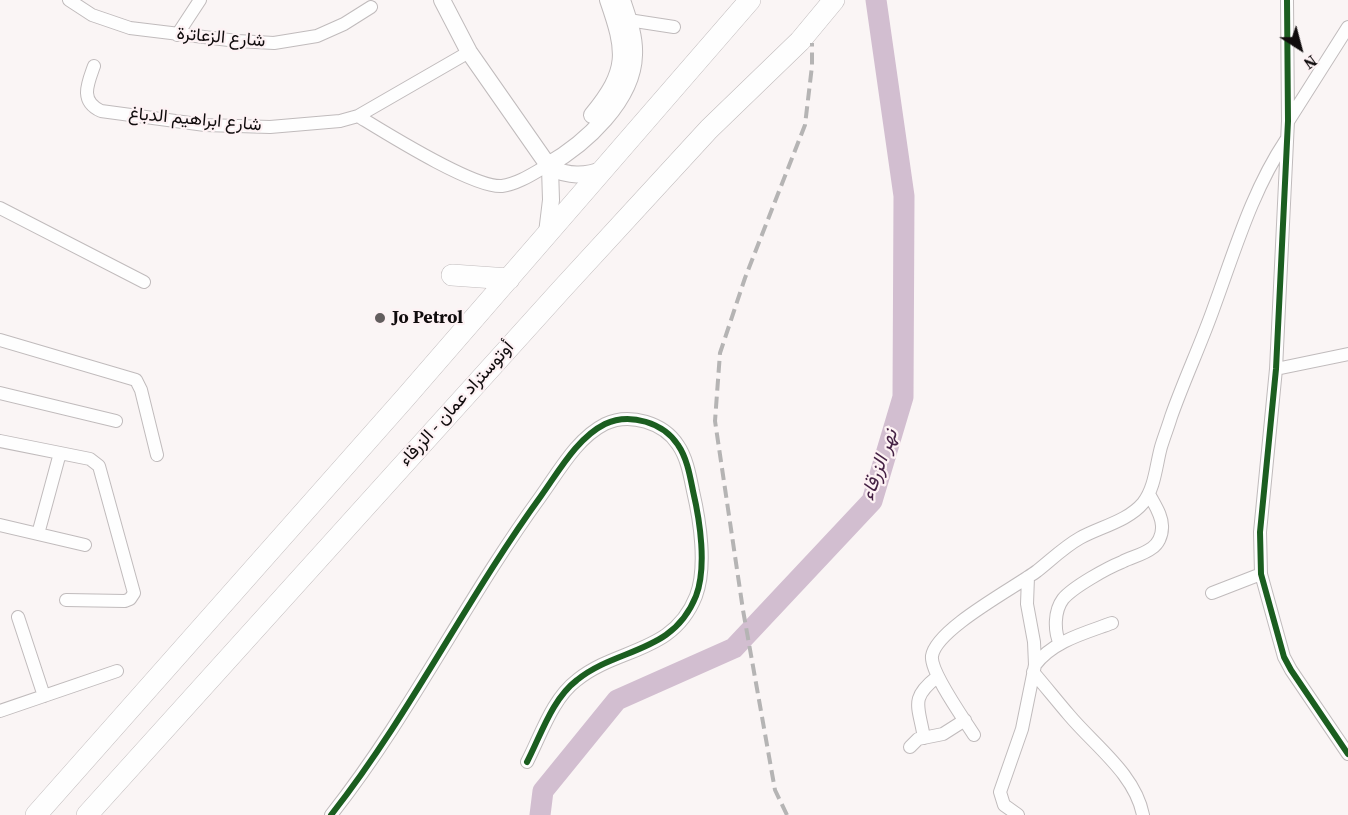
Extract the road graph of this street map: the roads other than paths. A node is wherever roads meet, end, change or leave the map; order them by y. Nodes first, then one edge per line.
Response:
1 (69, 0) edge
2 (200, 0) edge
3 (442, 0) edge
4 (608, 0) edge
5 (622, 0) edge
6 (750, 0) edge
7 (834, 0) edge
8 (1287, 0) edge
9 (371, 7) dead end
10 (622, 19) junction
11 (674, 27) dead end
12 (1348, 27) edge
13 (177, 35) junction
14 (469, 52) junction
15 (94, 66) dead end
16 (358, 116) junction
17 (1288, 121) junction
18 (1286, 140) junction
19 (554, 163) junction
20 (604, 170) junction
21 (0, 208) edge
22 (547, 233) junction
23 (452, 275) dead end
24 (509, 279) junction
25 (144, 282) dead end
26 (0, 340) edge
27 (1348, 354) edge
28 (1276, 369) junction
29 (0, 393) edge
30 (116, 421) dead end
31 (0, 441) edge
32 (60, 453) junction
33 (157, 455) dead end
34 (1149, 494) junction
35 (0, 525) edge
36 (38, 534) junction
37 (85, 545) dead end
38 (1262, 574) junction
39 (1028, 577) junction
40 (1212, 593) dead end
41 (66, 600) dead end
42 (18, 616) dead end
43 (1112, 623) dead end
44 (1060, 644) junction
45 (1034, 669) junction
46 (117, 671) dead end
47 (938, 677) junction
48 (44, 696) junction
49 (0, 711) edge
50 (964, 720) junction
51 (974, 735) dead end
52 (924, 738) junction
53 (910, 747) dead end
54 (1347, 748) edge
55 (527, 762) dead end
56 (36, 815) edge
57 (87, 815) edge
58 (331, 815) edge
59 (1018, 815) edge
60 (1143, 815) edge

1 - 13 street, شارع الزعاترة
2 - 13 street
3 - 14 street
4 - 10 street
5 - 10 street
6 - 20 highway
7 - 57 highway, أوتوستراد عمان - الزرقاء
8 - 17 street
9 - 13 street, شارع الزعاترة
10 - 11 street
10 - 19 street
12 - 17 street
14 - 16 street, شارع ابراهيم الدباغ
14 - 19 street
15 - 16 street, شارع ابراهيم الدباغ
16 - 19 street
17 - 18 street
18 - 28 street
18 - 34 street
19 - 20 street
19 - 22 street
20 - 22 highway
21 - 25 street
22 - 24 highway
23 - 24 highway
24 - 56 highway
26 - 33 street
27 - 28 street
28 - 38 street
29 - 30 street
31 - 32 street
32 - 36 street
32 - 41 street
34 - 39 street
34 - 44 street
35 - 36 street
36 - 37 street
38 - 40 street
38 - 54 street
39 - 45 street
39 - 47 street
42 - 48 street
43 - 44 street
44 - 45 street
45 - 59 street
45 - 60 street
46 - 48 street
47 - 50 street
47 - 52 street
48 - 49 street
50 - 51 street
50 - 52 street
52 - 53 street
55 - 58 street

